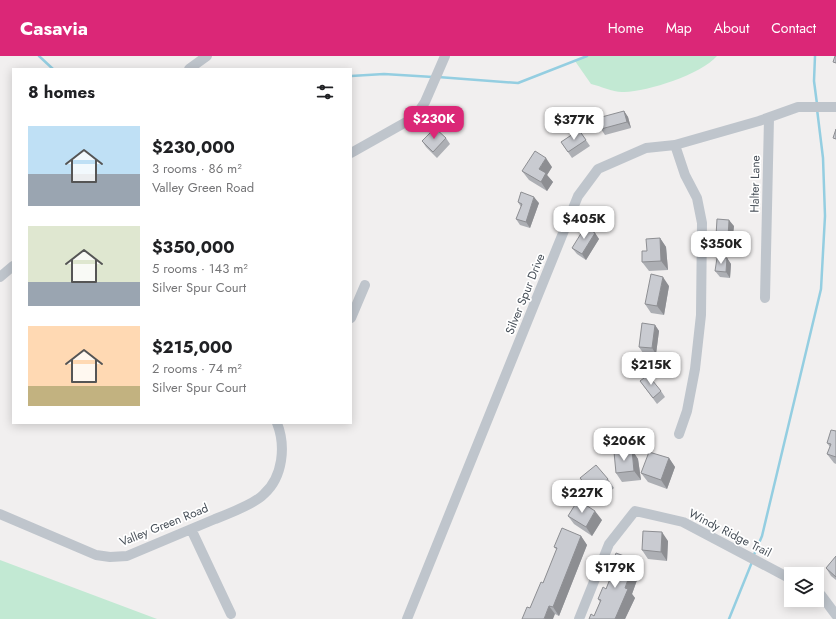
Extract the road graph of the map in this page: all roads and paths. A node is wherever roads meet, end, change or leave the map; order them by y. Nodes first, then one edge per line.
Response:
1 (207, 56) edge
2 (445, 56) edge
3 (190, 68) edge
4 (836, 107) edge
5 (769, 118) junction
6 (675, 145) junction
7 (352, 152) edge
8 (12, 267) edge
9 (0, 277) edge
10 (365, 285) dead end
11 (766, 298) dead end
12 (352, 316) edge
13 (277, 424) edge
14 (679, 434) dead end
15 (0, 514) edge
16 (191, 529) junction
17 (784, 575) edge
18 (824, 599) edge
19 (231, 614) dead end
20 (836, 615) edge
21 (408, 619) edge
22 (579, 619) edge

1 - 3 street
2 - 7 street
4 - 5 street, Silver Spur Drive
5 - 6 street, Silver Spur Drive
5 - 11 street, Halter Lane
6 - 14 street
6 - 21 street, Silver Spur Drive
8 - 9 street
10 - 12 street
13 - 16 street, Valley Green Road
15 - 16 street, Valley Green Road
16 - 19 street
17 - 22 street, Windy Ridge Trail
18 - 20 street

